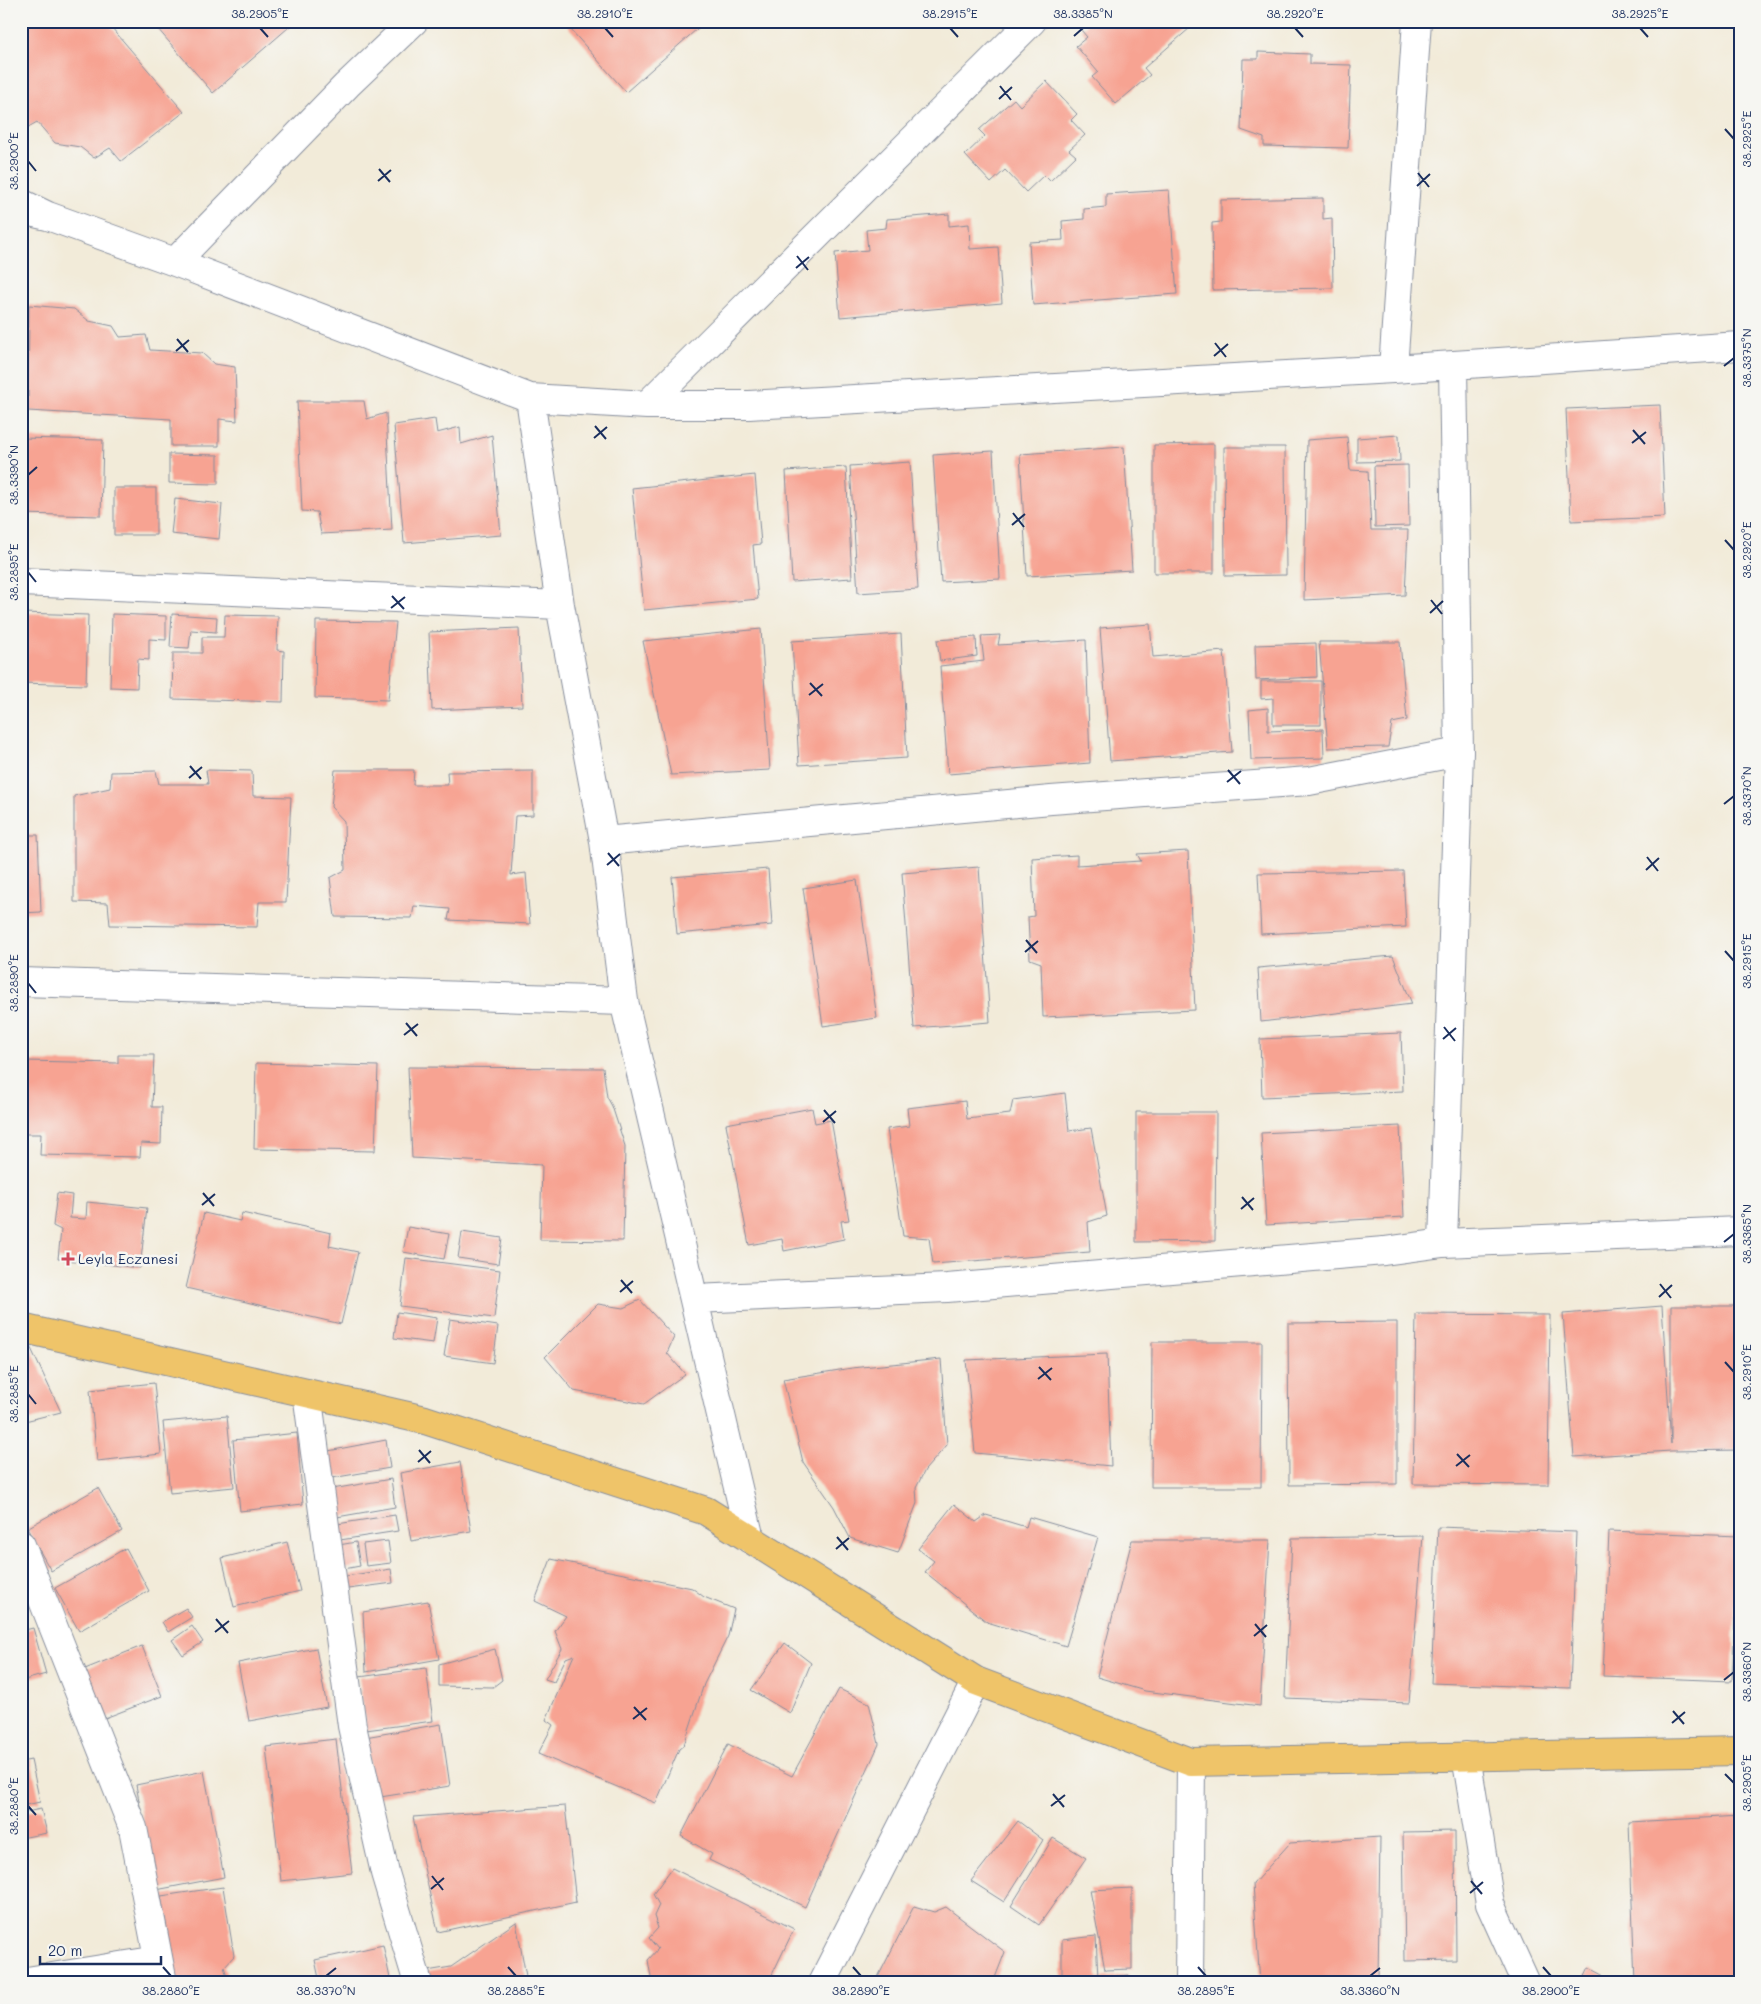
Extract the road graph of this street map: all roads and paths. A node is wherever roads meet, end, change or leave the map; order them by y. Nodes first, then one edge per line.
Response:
1 (414, 21) edge
2 (1032, 21) edge
3 (1417, 21) edge
4 (21, 203) edge
5 (21, 210) edge
6 (48, 216) junction
7 (176, 262) junction
8 (1740, 346) edge
9 (1453, 365) junction
10 (1394, 369) junction
11 (530, 398) junction
12 (647, 405) junction
13 (21, 582) edge
14 (560, 606) junction
15 (1459, 752) junction
16 (604, 841) junction
17 (21, 982) edge
18 (624, 1001) junction
19 (1740, 1231) edge
20 (1443, 1243) junction
21 (694, 1299) junction
22 (21, 1328) edge
23 (307, 1393) junction
24 (750, 1539) junction
25 (21, 1545) edge
26 (976, 1681) junction
27 (1740, 1751) edge
28 (1466, 1756) junction
29 (1191, 1762) junction
30 (161, 1971) edge
31 (21, 1982) edge
32 (418, 1983) edge
33 (822, 1983) edge
34 (1189, 1983) edge
35 (1526, 1983) edge

1 - 7 street
2 - 12 street
3 - 10 street
4 - 6 street
5 - 6 street
6 - 7 street
7 - 11 street
8 - 9 street
9 - 10 street
9 - 15 street
10 - 12 street
11 - 12 street
11 - 14 street
13 - 14 street
14 - 16 street
15 - 16 street
15 - 20 street
16 - 18 street
17 - 18 street
18 - 21 street
19 - 20 street
20 - 21 street
21 - 24 street
22 - 23 main road
23 - 24 main road
23 - 32 street
24 - 26 main road
25 - 30 street
26 - 29 main road
26 - 33 street
27 - 28 main road
28 - 29 main road
28 - 35 street
29 - 34 street
30 - 31 street

